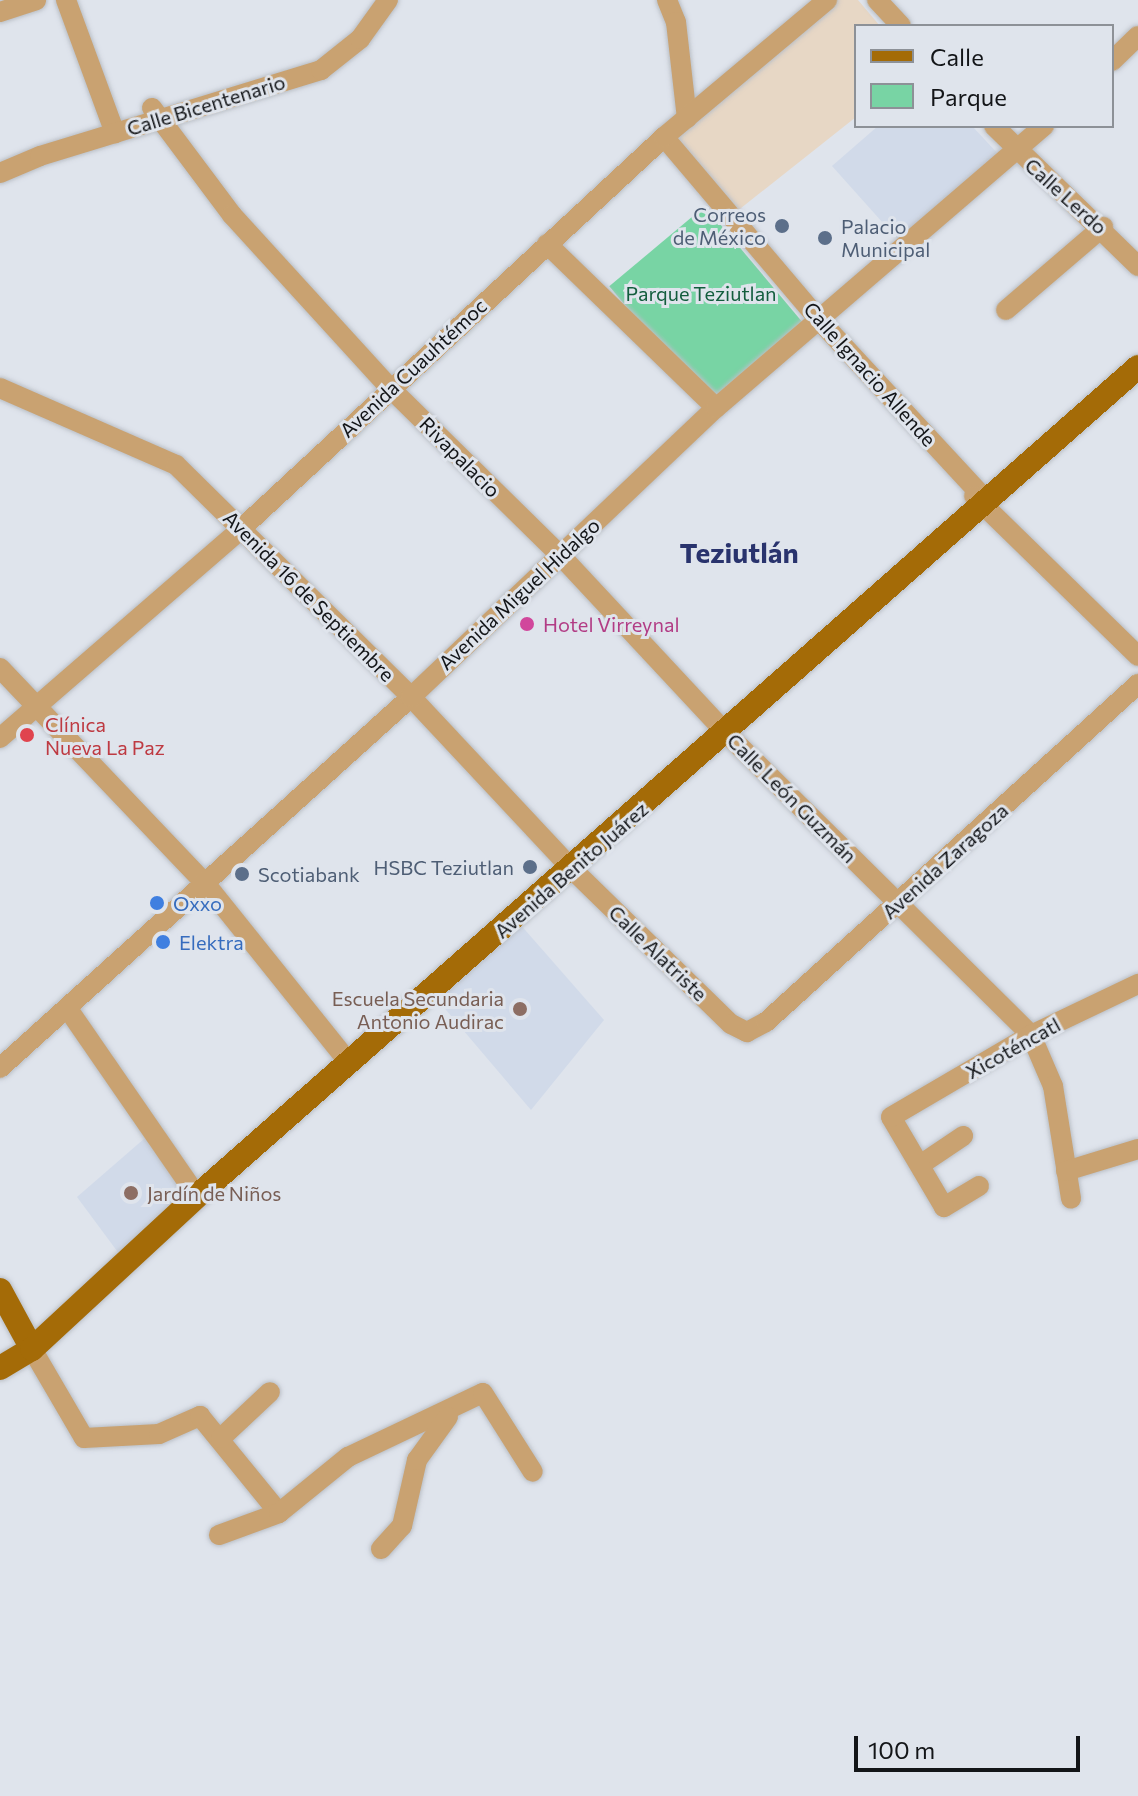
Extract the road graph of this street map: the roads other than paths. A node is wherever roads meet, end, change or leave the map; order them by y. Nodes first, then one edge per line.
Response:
1 (36, 0) edge
2 (66, 0) edge
3 (373, 0) edge
4 (388, 0) edge
5 (667, 0) edge
6 (827, 0) edge
7 (877, 0) edge
8 (0, 12) edge
9 (899, 24) edge
10 (1138, 36) edge
11 (1114, 59) edge
12 (156, 112) junction
13 (687, 118) junction
14 (996, 128) edge
15 (1042, 128) edge
16 (113, 129) junction
17 (664, 137) junction
18 (1017, 151) junction
19 (0, 161) edge
20 (0, 173) edge
21 (1103, 227) junction
22 (547, 244) junction
23 (1138, 266) edge
24 (1006, 310) dead end
25 (819, 323) junction
26 (1138, 367) edge
27 (0, 388) edge
28 (390, 388) junction
29 (716, 408) junction
30 (983, 501) junction
31 (241, 529) junction
32 (560, 555) junction
33 (1138, 656) edge
34 (0, 668) edge
35 (1138, 684) edge
36 (411, 697) junction
37 (38, 708) junction
38 (727, 734) junction
39 (0, 738) edge
40 (572, 869) junction
41 (205, 883) junction
42 (899, 903) junction
43 (1138, 984) edge
44 (68, 1009) junction
45 (747, 1032) joint
46 (1031, 1035) junction
47 (349, 1063) junction
48 (0, 1068) edge
49 (963, 1136) dead end
50 (1138, 1152) edge
51 (920, 1165) junction
52 (1067, 1174) junction
53 (979, 1186) dead end
54 (197, 1196) junction
55 (1071, 1199) dead end
56 (0, 1290) edge
57 (32, 1349) junction
58 (0, 1368) edge
59 (270, 1392) dead end
60 (454, 1411) junction
61 (221, 1438) junction
62 (533, 1472) dead end
63 (279, 1513) junction
64 (219, 1535) dead end
65 (381, 1549) dead end

1 - 8 street
2 - 16 street
3 - 12 street, Calle Bicentenario
4 - 12 street, Calle Bicentenario
5 - 13 street
6 - 13 street, Avenida Cuauhtémoc
7 - 9 street
10 - 11 street
12 - 16 street, Calle Bicentenario
12 - 28 street, Rivapalacio
13 - 17 street, Avenida Cuauhtémoc
14 - 18 street, Calle Lerdo
15 - 18 street, Avenida Miguel Hidalgo
16 - 19 street, Calle Bicentenario
16 - 20 street, Calle Bicentenario
17 - 22 street, Avenida Cuauhtémoc
17 - 25 street, Calle Ignacio Allende
18 - 21 street, Calle Lerdo
18 - 25 street, Avenida Miguel Hidalgo
21 - 23 street, Calle Lerdo
21 - 24 street
22 - 28 street, Avenida Cuauhtémoc
22 - 29 street
25 - 29 street, Avenida Miguel Hidalgo
25 - 30 street, Calle Ignacio Allende
26 - 30 main road, Avenida Benito Juárez
27 - 31 street, Avenida 16 de Septiembre
28 - 31 street, Avenida Cuauhtémoc
28 - 32 street, Rivapalacio
29 - 32 street, Avenida Miguel Hidalgo
30 - 33 street
30 - 38 main road, Avenida Benito Juárez
31 - 36 street, Avenida 16 de Septiembre
31 - 37 street, Avenida Cuauhtémoc
32 - 36 street, Avenida Miguel Hidalgo
32 - 38 street, Calle León Guzmán
34 - 37 street
35 - 42 street, Avenida Zaragoza
36 - 40 street, Avenida 16 de Septiembre
36 - 41 street, Avenida Miguel Hidalgo
37 - 39 street, Avenida Cuauhtémoc
37 - 41 street
38 - 40 main road, Avenida Benito Juárez
38 - 42 street, Calle León Guzmán
40 - 45 street, Calle Alatriste
40 - 47 main road, Avenida Benito Juárez
41 - 44 street, Avenida Miguel Hidalgo
41 - 47 street
42 - 45 street, Avenida Zaragoza
42 - 46 street, Calle León Guzmán
43 - 46 street, Xicoténcatl
44 - 48 street, Avenida Miguel Hidalgo
44 - 54 street
46 - 51 street, Xicoténcatl
46 - 52 street
47 - 54 main road, Avenida Benito Juárez
49 - 51 street
50 - 52 street
51 - 53 street
52 - 55 street
54 - 57 main road, Avenida Benito Juárez
56 - 57 main road
57 - 58 main road, Avenida Benito Juárez
57 - 61 street
59 - 61 street
60 - 62 street
60 - 63 street
60 - 65 street
61 - 63 street
63 - 64 street

